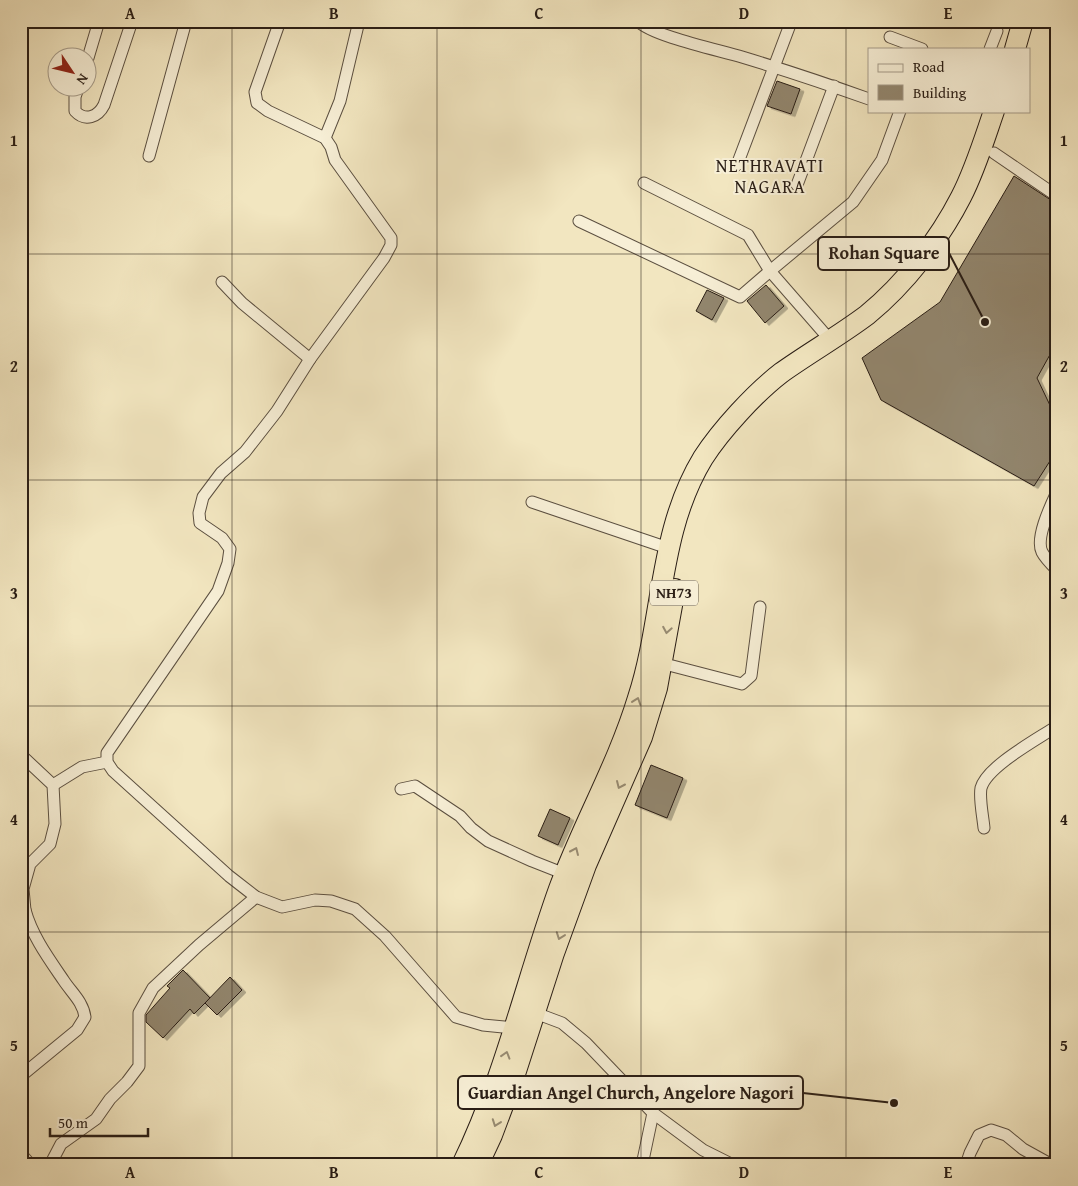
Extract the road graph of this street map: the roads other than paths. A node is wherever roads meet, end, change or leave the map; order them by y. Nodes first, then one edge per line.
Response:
1 (99, 21) edge
2 (132, 21) edge
3 (186, 21) edge
4 (280, 21) edge
5 (359, 21) edge
6 (638, 21) edge
7 (1023, 21) edge
8 (1036, 21) edge
9 (791, 22) dead end
10 (998, 30) dead end
11 (890, 37) dead end
12 (91, 48) edge
13 (919, 48) edge
14 (990, 48) edge
15 (1015, 48) edge
16 (1028, 48) edge
17 (775, 68) junction
18 (834, 86) junction
19 (75, 98) edge
20 (868, 98) edge
21 (900, 112) edge
22 (994, 112) edge
23 (1009, 112) edge
24 (325, 138) junction
25 (994, 153) junction
26 (149, 156) dead end
27 (737, 165) dead end
28 (644, 183) dead end
29 (797, 185) dead end
30 (1057, 196) edge
31 (579, 221) dead end
32 (770, 271) junction
33 (222, 282) dead end
34 (831, 341) junction
35 (310, 359) junction
36 (1057, 492) edge
37 (532, 502) dead end
38 (668, 548) junction
39 (1057, 570) edge
40 (760, 607) dead end
41 (661, 663) junction
42 (1057, 726) edge
43 (21, 756) edge
44 (107, 762) junction
45 (53, 785) junction
46 (402, 789) dead end
47 (984, 828) dead end
48 (565, 874) junction
49 (256, 897) junction
50 (23, 911) edge
51 (528, 1010) junction
52 (514, 1028) junction
53 (21, 1076) edge
54 (653, 1113) junction
55 (21, 1154) edge
56 (31, 1165) edge
57 (50, 1165) edge
58 (462, 1165) edge
59 (478, 1165) edge
60 (642, 1165) edge
61 (733, 1165) edge
62 (966, 1165) edge
63 (1052, 1165) edge

1 - 12 street
2 - 19 street
3 - 26 street
4 - 24 street
5 - 24 street
6 - 17 street
7 - 15 highway
8 - 16 highway
9 - 17 street
10 - 14 street
11 - 13 street
17 - 18 street
17 - 27 street
18 - 20 street
18 - 29 street
21 - 32 street
22 - 34 highway, NH73
23 - 25 highway, NH73
24 - 35 street
25 - 30 street
25 -> 41 highway, NH73
28 - 32 street
31 - 32 street
32 - 34 street
33 - 35 street
34 - 38 highway, NH73
35 - 44 street
36 - 39 street
37 - 38 street
48 -> 38 highway, NH73
40 - 41 street
41 -> 51 highway, NH73
42 - 47 street
43 - 45 street
44 - 45 street
44 - 49 street
45 - 50 street
46 - 48 street
48 - 51 highway, NH73
49 - 52 street
49 - 57 street
50 - 53 street
51 - 52 highway, NH73
51 - 54 street
51 -> 59 highway, NH73
58 -> 52 highway, NH73
54 - 60 street
54 - 61 street
55 - 56 street
62 - 63 street

